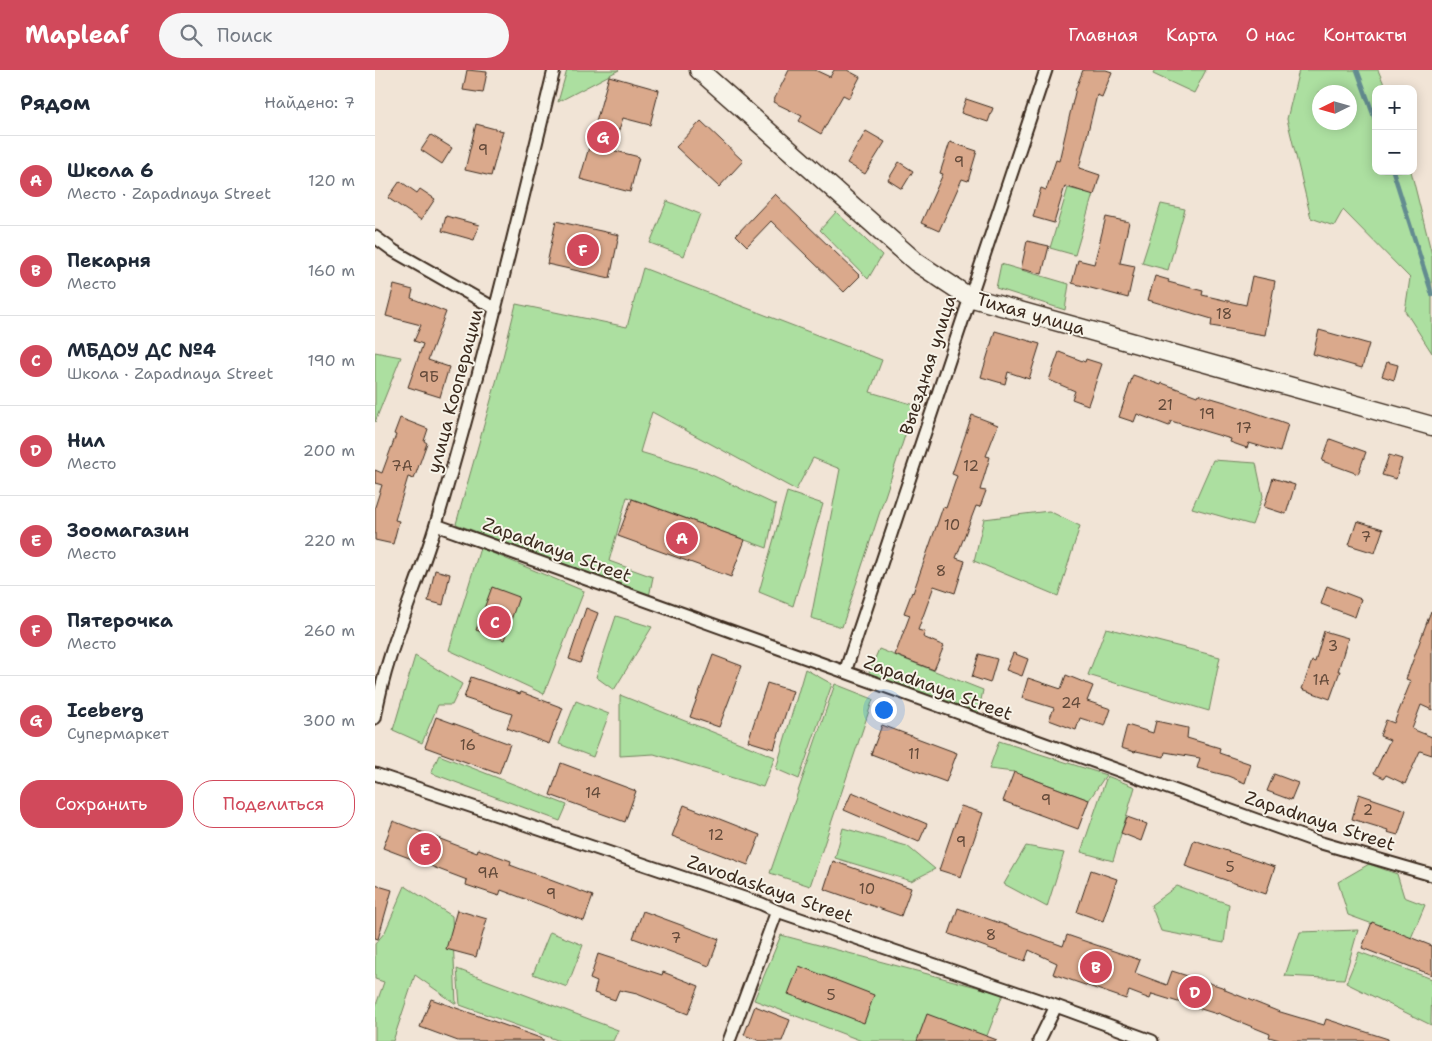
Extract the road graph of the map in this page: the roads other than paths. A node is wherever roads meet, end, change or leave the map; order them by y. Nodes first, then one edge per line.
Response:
1 (554, 70) edge
2 (699, 70) edge
3 (1045, 70) edge
4 (375, 237) edge
5 (969, 297) junction
6 (496, 308) junction
7 (1432, 426) edge
8 (436, 525) junction
9 (845, 672) junction
10 (377, 688) edge
11 (375, 718) edge
12 (375, 774) edge
13 (1432, 874) edge
14 (777, 911) junction
15 (1056, 1006) junction
16 (729, 1041) edge
17 (1039, 1041) edge
18 (1152, 1041) edge

1 - 6 street, улица Кооперации
2 - 5 main road, Тихая улица
3 - 5 street, Выездная улица
4 - 6 street
5 - 7 main road, Тихая улица
5 - 9 street, Выездная улица
6 - 8 street, улица Кооперации
8 - 9 street, Zapadnaya Street
8 - 10 street, улица Кооперации
9 - 13 street, Zapadnaya Street
10 - 11 street, улица Кооперации
12 - 14 street, Zavodaskaya Street
14 - 15 street, Zavodaskaya Street
14 - 16 street
15 - 17 street
15 - 18 street, Zavodaskaya Street

